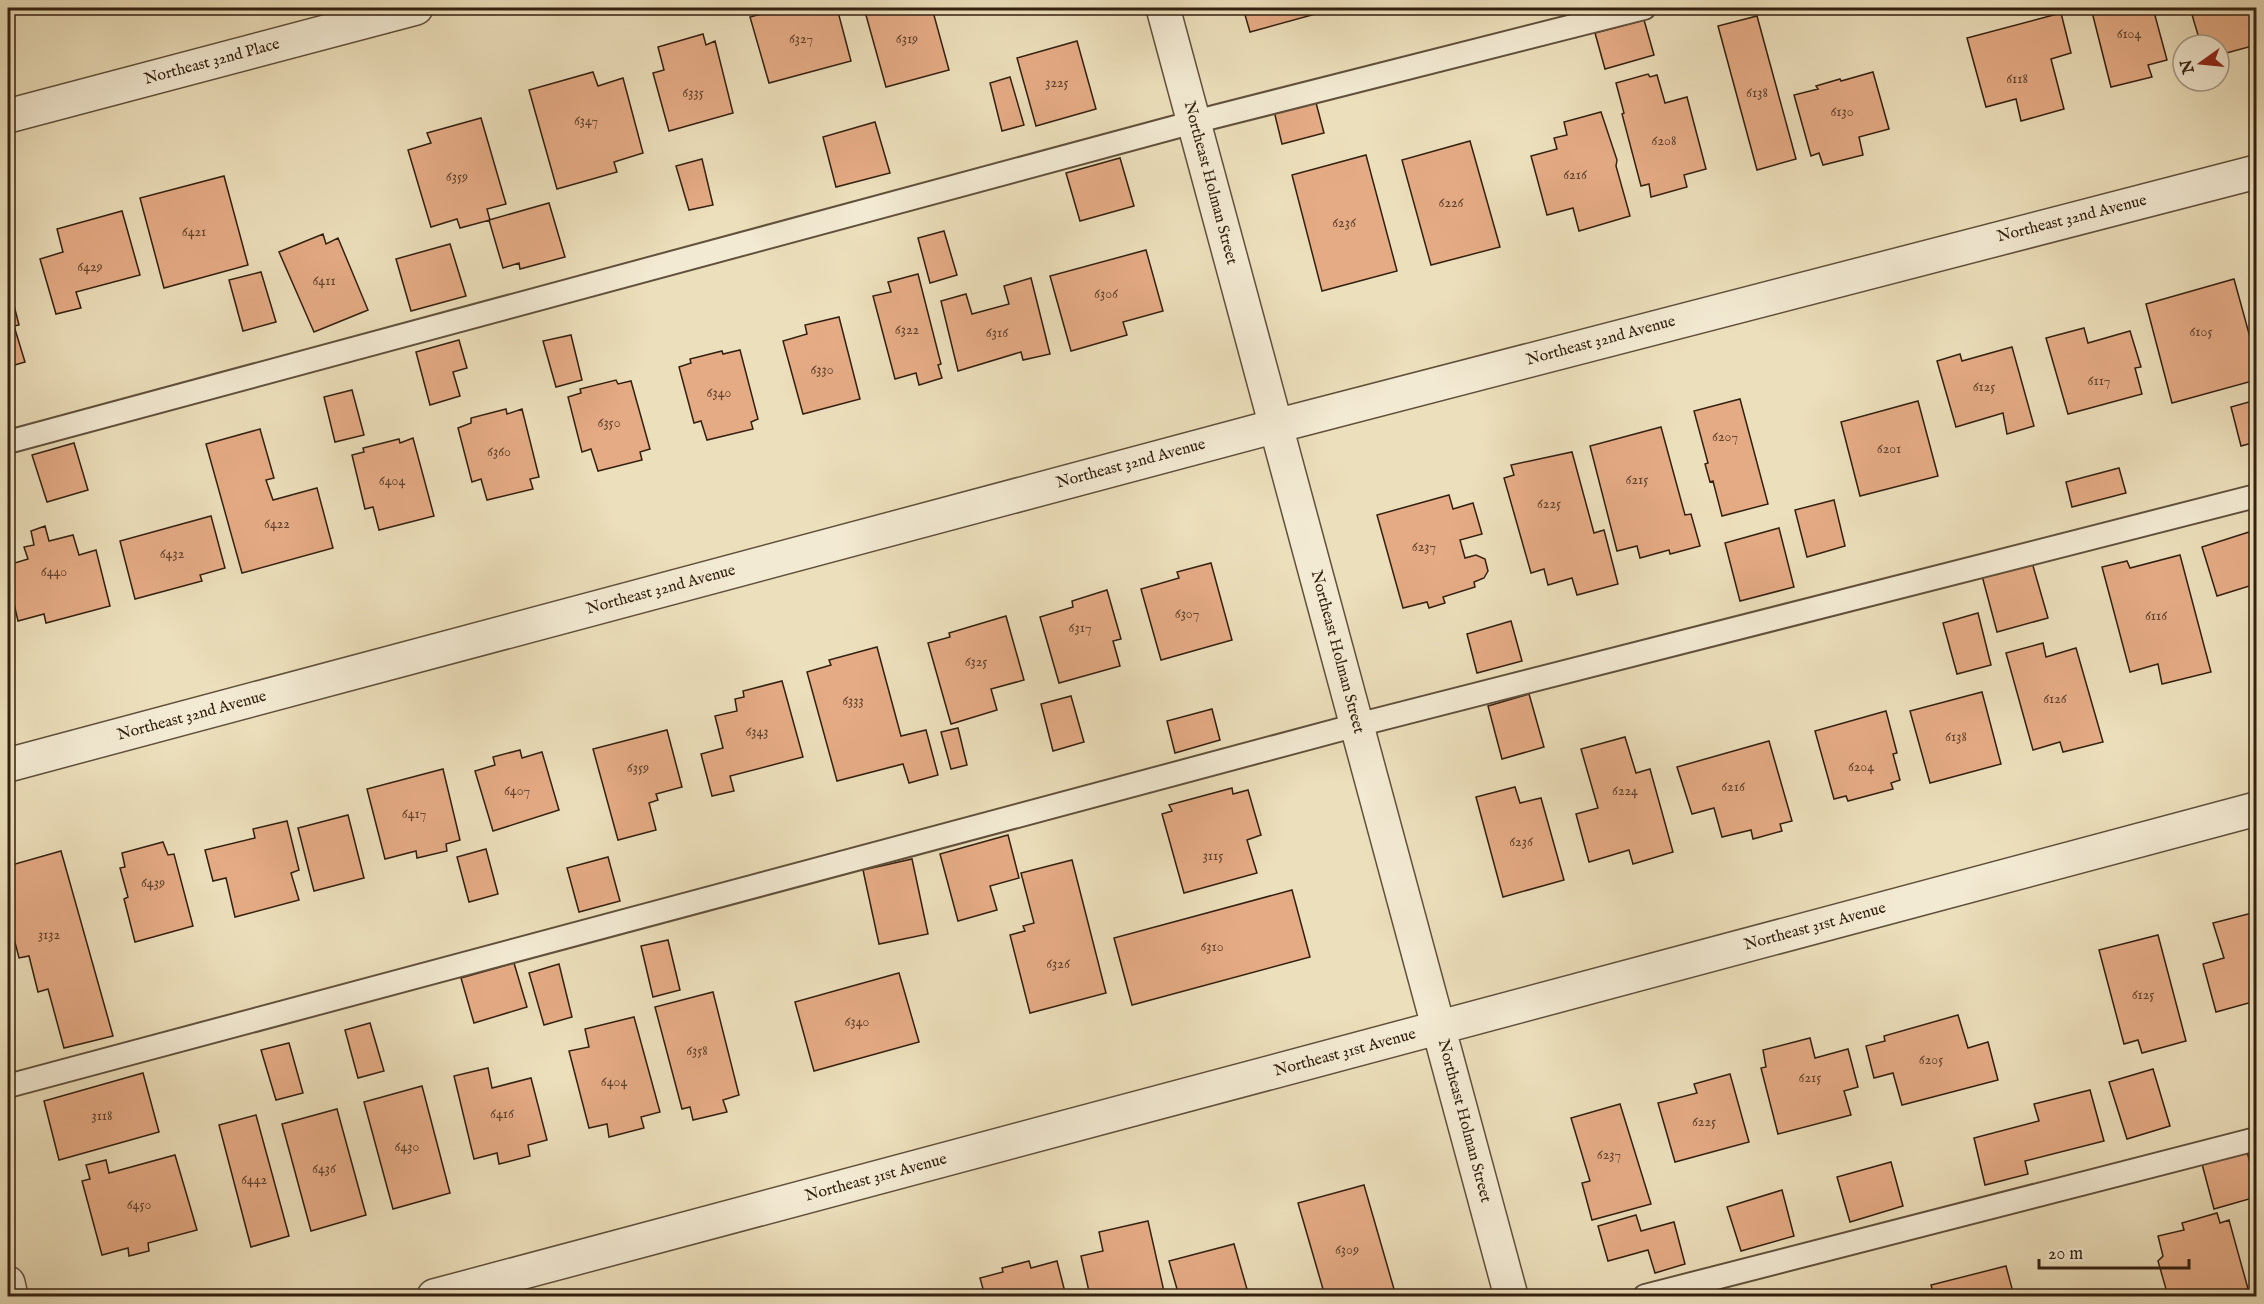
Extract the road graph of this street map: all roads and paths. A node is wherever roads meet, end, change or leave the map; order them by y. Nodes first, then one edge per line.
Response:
1 (416, 8) edge
2 (1163, 8) edge
3 (1644, 8) edge
4 (8, 116) edge
5 (1194, 122) junction
6 (2256, 172) edge
7 (1276, 426) junction
8 (8, 442) edge
9 (2256, 496) edge
10 (1357, 725) junction
11 (8, 765) edge
12 (2256, 809) edge
13 (1439, 1028) junction
14 (8, 1086) edge
15 (2256, 1139) edge
16 (8, 1282) edge
17 (11, 1296) edge
18 (434, 1296) edge
19 (1511, 1296) edge
20 (1645, 1296) edge

1 - 4 street, Northeast 32nd Place
2 - 5 street, Northeast Holman Street
3 - 5 lane
5 - 7 street, Northeast Holman Street
5 - 8 lane
6 - 7 street, Northeast 32nd Avenue
7 - 10 street, Northeast Holman Street
7 - 11 street, Northeast 32nd Avenue
9 - 10 lane
10 - 13 street, Northeast Holman Street
10 - 14 lane
12 - 13 street, Northeast 31st Avenue
13 - 18 street, Northeast 31st Avenue
13 - 19 street, Northeast Holman Street
15 - 20 lane
16 - 17 street

